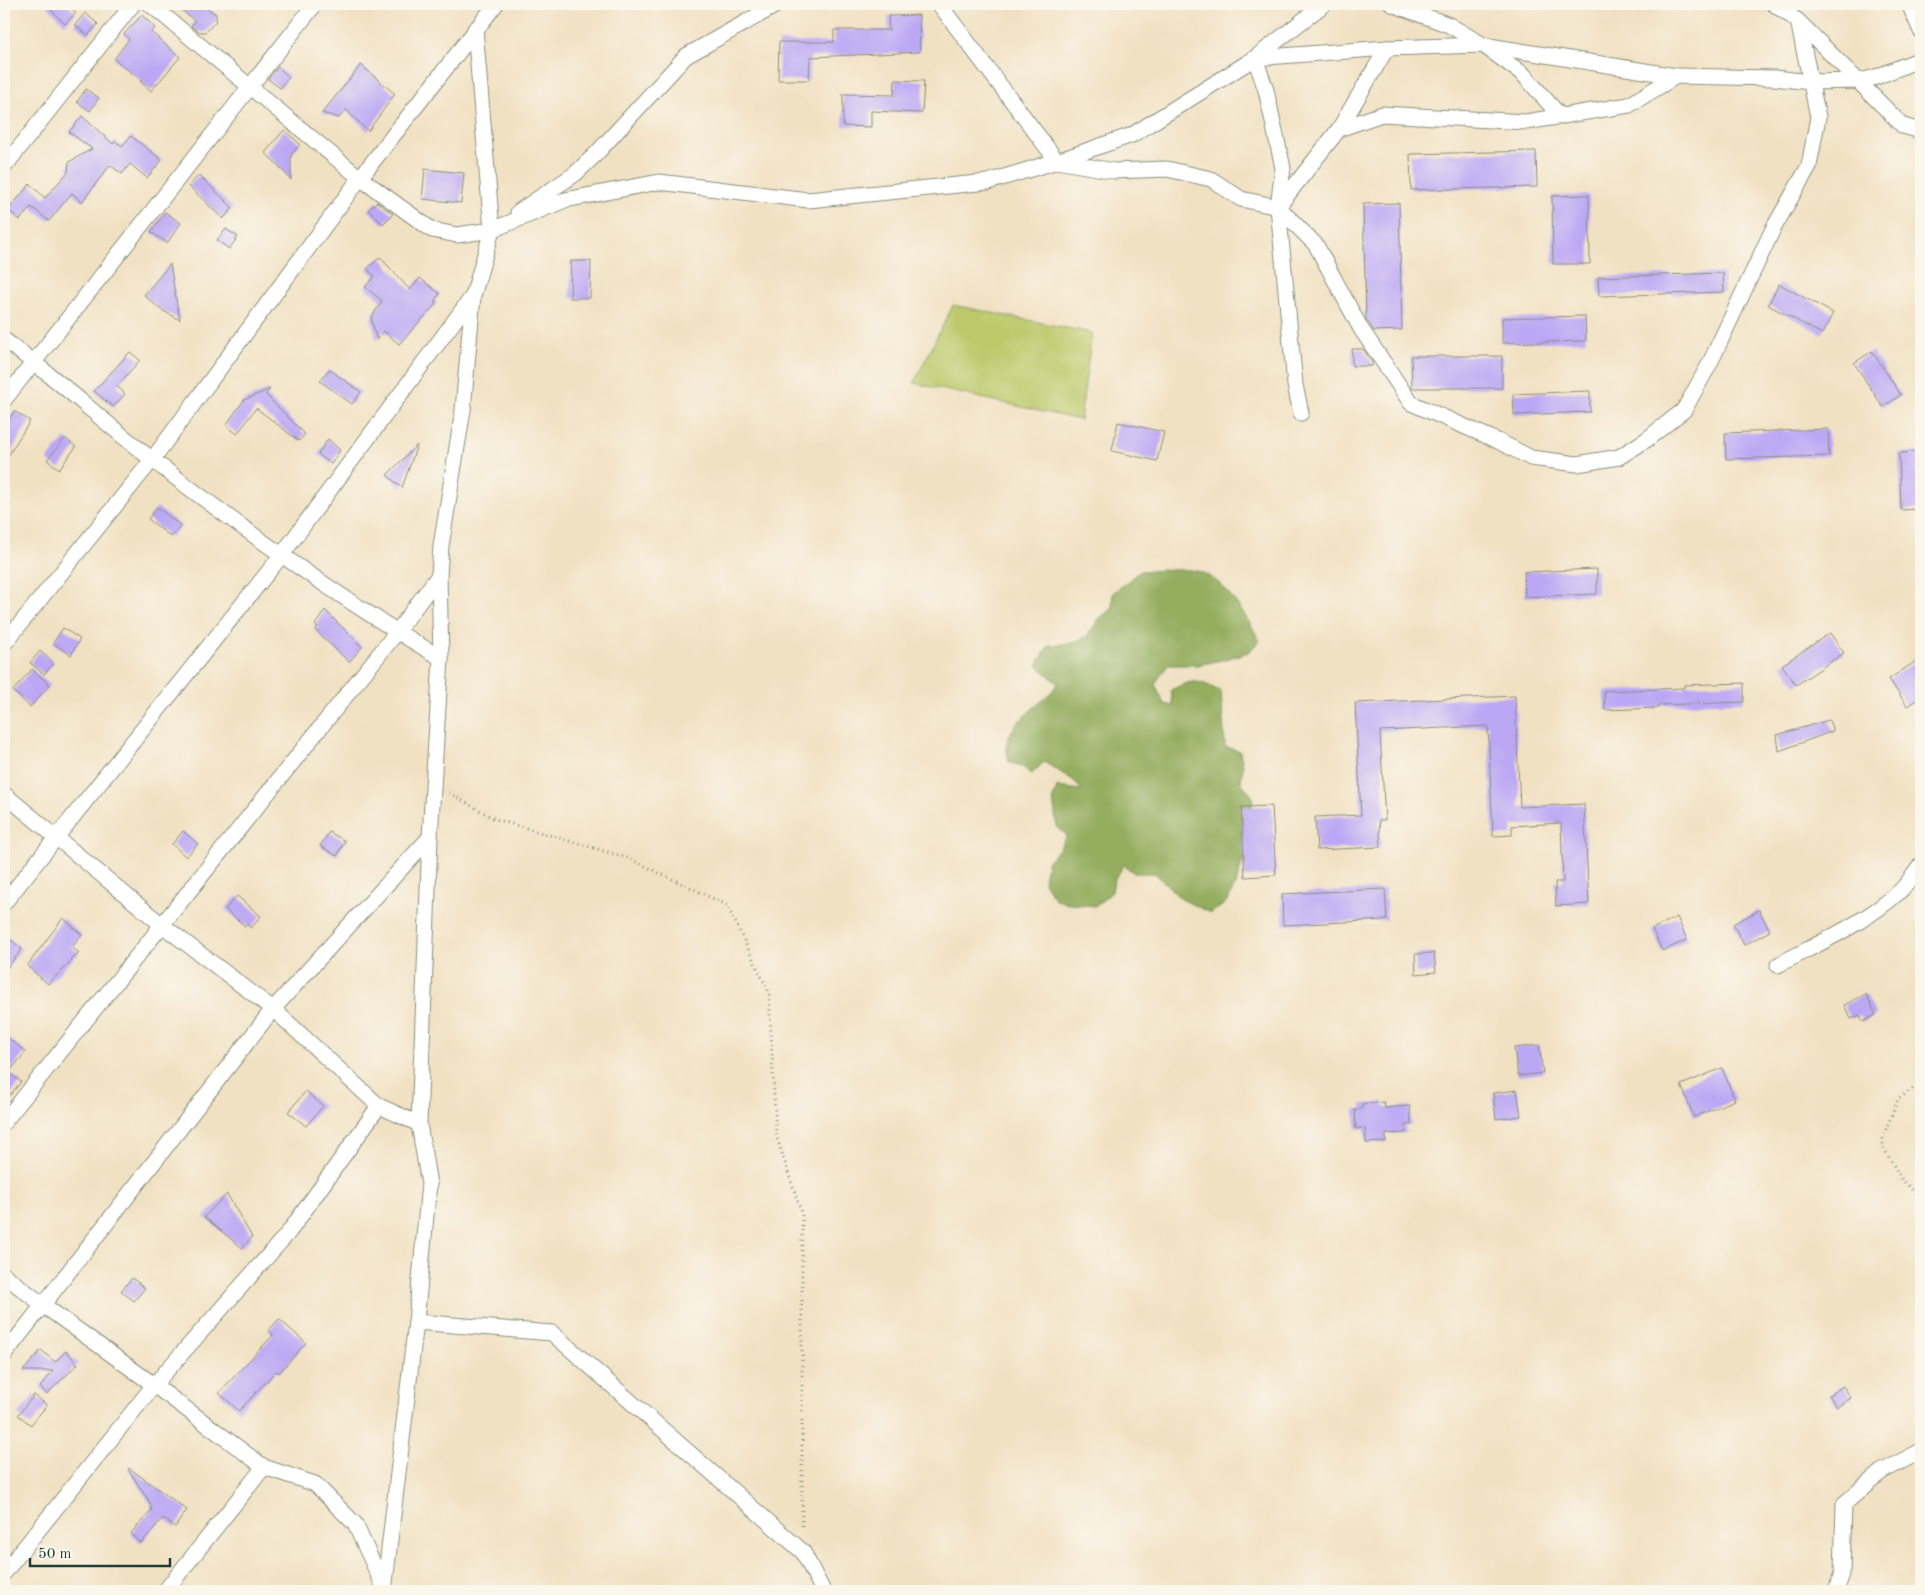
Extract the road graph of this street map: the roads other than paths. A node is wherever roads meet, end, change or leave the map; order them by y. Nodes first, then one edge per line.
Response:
1 (133, 4) edge
2 (150, 4) edge
3 (315, 4) edge
4 (496, 4) edge
5 (778, 4) edge
6 (939, 4) edge
7 (1324, 4) edge
8 (1392, 4) edge
9 (1774, 4) edge
10 (1909, 4) edge
11 (1798, 21) junction
12 (475, 29) junction
13 (1921, 31) edge
14 (1483, 45) junction
15 (1387, 48) junction
16 (1255, 58) junction
17 (1921, 59) edge
18 (1676, 76) junction
19 (1860, 81) junction
20 (1811, 82) junction
21 (250, 85) junction
22 (1562, 117) junction
23 (1339, 129) junction
24 (1921, 131) edge
25 (1058, 162) junction
26 (4, 167) edge
27 (360, 178) junction
28 (1278, 207) junction
29 (492, 230) junction
30 (472, 296) junction
31 (4, 340) edge
32 (34, 361) junction
33 (4, 400) edge
34 (1300, 413) dead end
35 (152, 460) junction
36 (281, 556) junction
37 (439, 575) junction
38 (397, 632) junction
39 (4, 644) edge
40 (441, 658) junction
41 (4, 794) edge
42 (57, 836) junction
43 (430, 837) junction
44 (1921, 865) edge
45 (4, 903) edge
46 (162, 925) junction
47 (1778, 965) dead end
48 (273, 1009) junction
49 (379, 1106) junction
50 (4, 1122) edge
51 (419, 1124) junction
52 (4, 1275) edge
53 (42, 1306) junction
54 (416, 1322) junction
55 (4, 1354) edge
56 (154, 1385) junction
57 (1921, 1451) edge
58 (264, 1467) junction
59 (4, 1573) edge
60 (384, 1590) edge
61 (165, 1591) edge
62 (823, 1591) edge
63 (1836, 1591) edge

1 - 26 street
2 - 21 street
3 - 21 street
4 - 12 street
5 - 29 street
6 - 25 street
7 - 16 street
8 - 14 street
9 - 11 street
10 - 13 street
11 - 19 street
11 - 20 street
12 - 27 street
12 - 29 street
14 - 15 street
14 - 18 street
14 - 22 street
15 - 16 street
15 - 23 street
16 - 25 street
16 - 28 street
17 - 19 street
18 - 20 street
18 - 22 street
19 - 20 street
19 - 24 street
20 - 28 street
21 - 27 street
21 - 32 street
22 - 23 street
23 - 28 street
25 - 28 street
25 - 29 street
27 - 29 street
27 - 35 street
28 - 34 street
29 - 30 street
30 - 36 street
30 - 37 street
31 - 32 street
32 - 33 street
32 - 35 street
35 - 36 street
35 - 39 street
36 - 38 street
36 - 42 street
37 - 38 street
37 - 40 street
38 - 40 street
38 - 46 street
40 - 43 street
41 - 42 street
42 - 45 street
42 - 46 street
43 - 48 street
43 - 51 street
44 - 47 street
46 - 48 street
46 - 50 street
48 - 49 street
48 - 53 street
49 - 51 street
49 - 56 street
51 - 54 street
52 - 53 street
53 - 55 street
53 - 56 street
54 - 60 street
54 - 62 street
56 - 58 street
56 - 59 street
57 - 63 street
58 - 60 street
58 - 61 street

